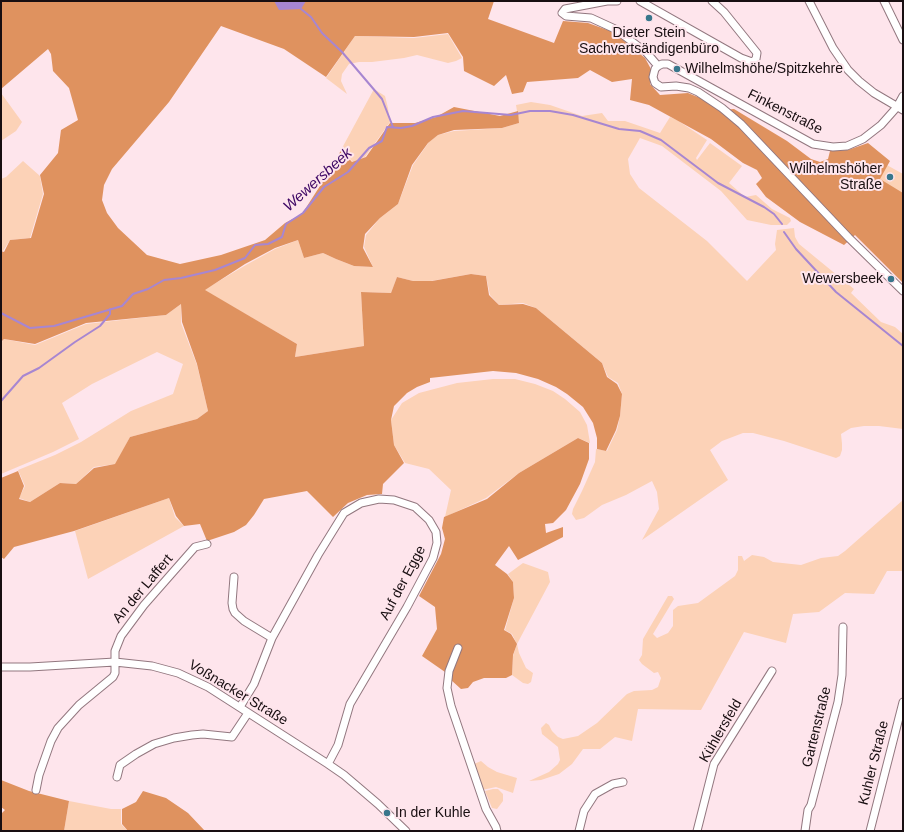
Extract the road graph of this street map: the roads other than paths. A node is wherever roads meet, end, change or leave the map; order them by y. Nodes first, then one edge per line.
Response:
1 (618, 1) edge
2 (640, 1) edge
3 (712, 1) edge
4 (809, 1) edge
5 (884, 1) edge
6 (903, 40) edge
7 (658, 66) junction
8 (903, 96) edge
9 (900, 109) edge
10 (903, 291) edge
11 (207, 544) dead end
12 (234, 577) dead end
13 (843, 628) dead end
14 (272, 638) junction
15 (458, 648) dead end
16 (114, 662) junction
17 (1, 667) edge
18 (772, 671) dead end
19 (903, 702) edge
20 (240, 707) junction
21 (248, 713) junction
22 (328, 764) junction
23 (117, 777) dead end
24 (623, 782) dead end
25 (36, 790) dead end
26 (406, 831) edge
27 (497, 831) edge
28 (579, 831) edge
29 (697, 831) edge
30 (805, 831) edge
31 (870, 831) edge

1 - 7 street
2 - 3 street
4 - 9 street
5 - 6 street
7 - 9 street, Finkenstraße
7 - 10 street
8 - 9 street, Finkenstraße
11 - 16 street, An der Laffert
12 - 14 street
13 - 30 street, Gartenstraße
14 - 20 street, Auf der Egge
14 - 22 street, Auf der Egge
15 - 27 street
16 - 17 street, Voßnacker Straße
16 - 20 street, Voßnacker Straße
16 - 25 street, An der Laffert
18 - 29 street, Kühlersfeld
19 - 31 street, Kuhler Straße
20 - 21 street, Voßnacker Straße
21 - 22 street, Voßnacker Straße
21 - 23 street
22 - 26 street, Voßnacker Straße
24 - 28 street

